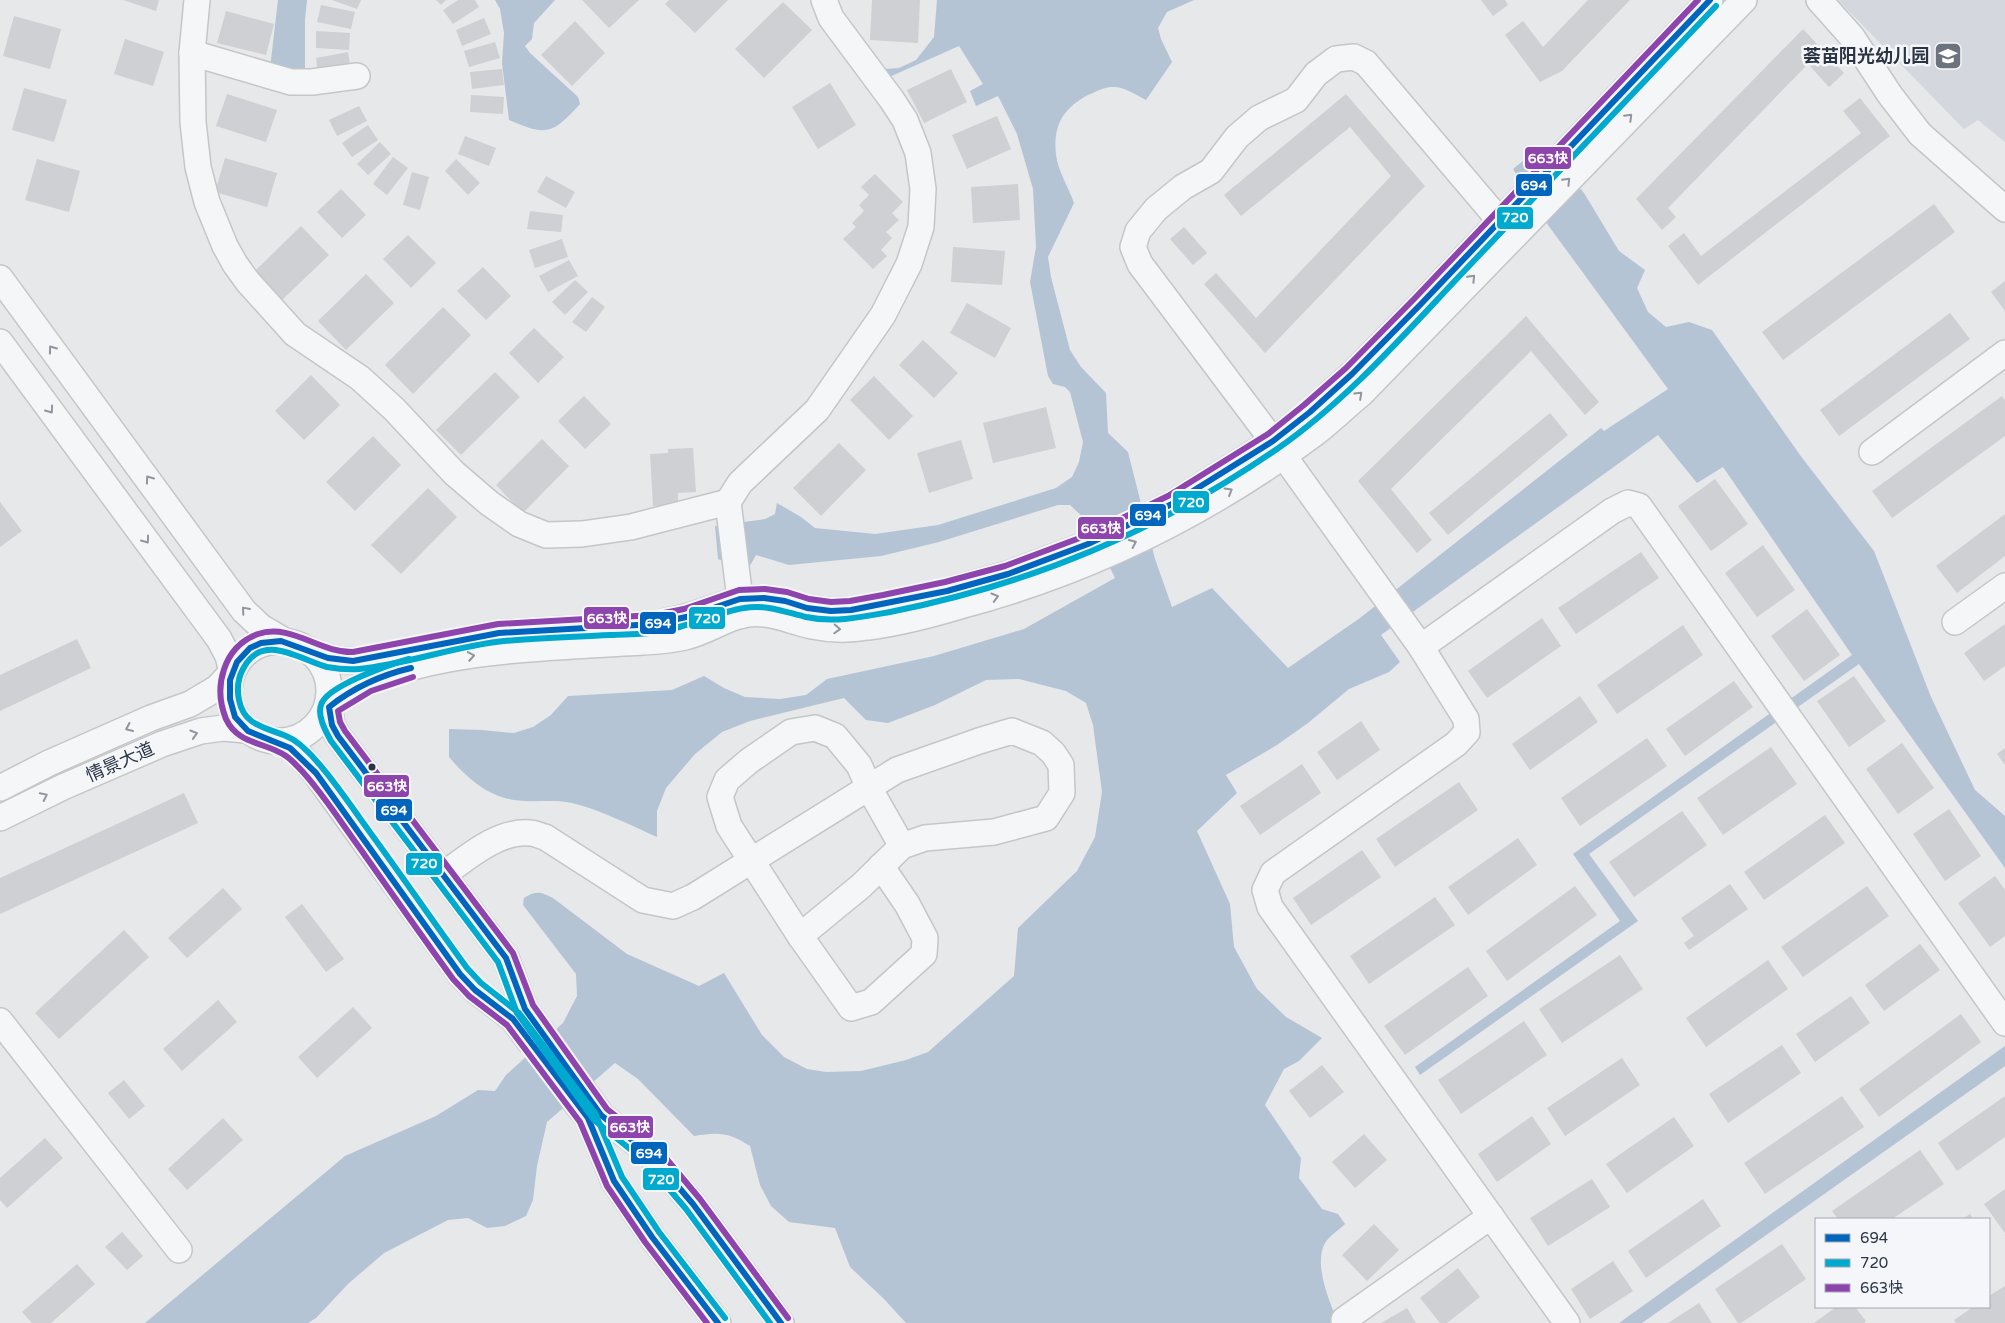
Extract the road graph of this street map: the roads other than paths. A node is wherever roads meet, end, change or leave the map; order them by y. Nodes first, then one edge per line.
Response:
1 (197, 0) edge
2 (824, 0) edge
3 (1710, 0) edge
4 (1744, 0) edge
5 (1818, 0) edge
6 (192, 53) junction
7 (1663, 67) junction
8 (357, 76) dead end
9 (2005, 208) edge
10 (1509, 221) junction
11 (0, 278) edge
12 (0, 342) edge
13 (2005, 353) edge
14 (1278, 449) junction
15 (1872, 452) dead end
16 (729, 510) junction
17 (2005, 586) edge
18 (740, 597) junction
19 (1955, 622) dead end
20 (1415, 639) junction
21 (283, 640) junction
22 (306, 649) junction
23 (232, 672) junction
24 (328, 707) junction
25 (246, 730) junction
26 (279, 741) junction
27 (0, 788) edge
28 (869, 788) junction
29 (0, 818) edge
30 (902, 846) junction
31 (751, 861) junction
32 (881, 866) junction
33 (442, 875) junction
34 (800, 936) junction
35 (0, 1020) edge
36 (2005, 1022) edge
37 (536, 1038) junction
38 (585, 1103) junction
39 (1491, 1216) junction
40 (179, 1250) dead end
41 (1344, 1320) dead end
42 (718, 1323) edge
43 (781, 1323) edge
44 (1566, 1323) edge

1 - 6 street
2 - 16 street
3 - 7 street
4 - 7 street
5 - 9 street
6 - 8 street
6 - 16 street
7 - 10 street
10 - 14 street
10 - 14 street
21 -> 11 street
12 -> 23 street
13 - 15 street
14 - 18 street
14 - 20 street
16 - 18 street
17 - 19 street
18 - 22 street
24 -> 18 street
20 - 36 street
20 - 39 street
21 - 22 street
21 - 23 street
22 - 24 street
23 - 25 street
23 -> 27 street, 情景大道
24 - 26 street
24 - 33 street
25 - 26 street
29 -> 25 street, 情景大道
26 - 37 street
28 - 30 street
28 - 30 street
28 - 31 street
28 - 31 street
30 - 32 street
31 - 33 street
31 - 34 street
32 - 34 street
32 - 34 street
33 - 37 street
35 - 40 street
37 - 38 street
38 - 42 street
38 - 43 street
39 - 41 street
39 - 44 street

